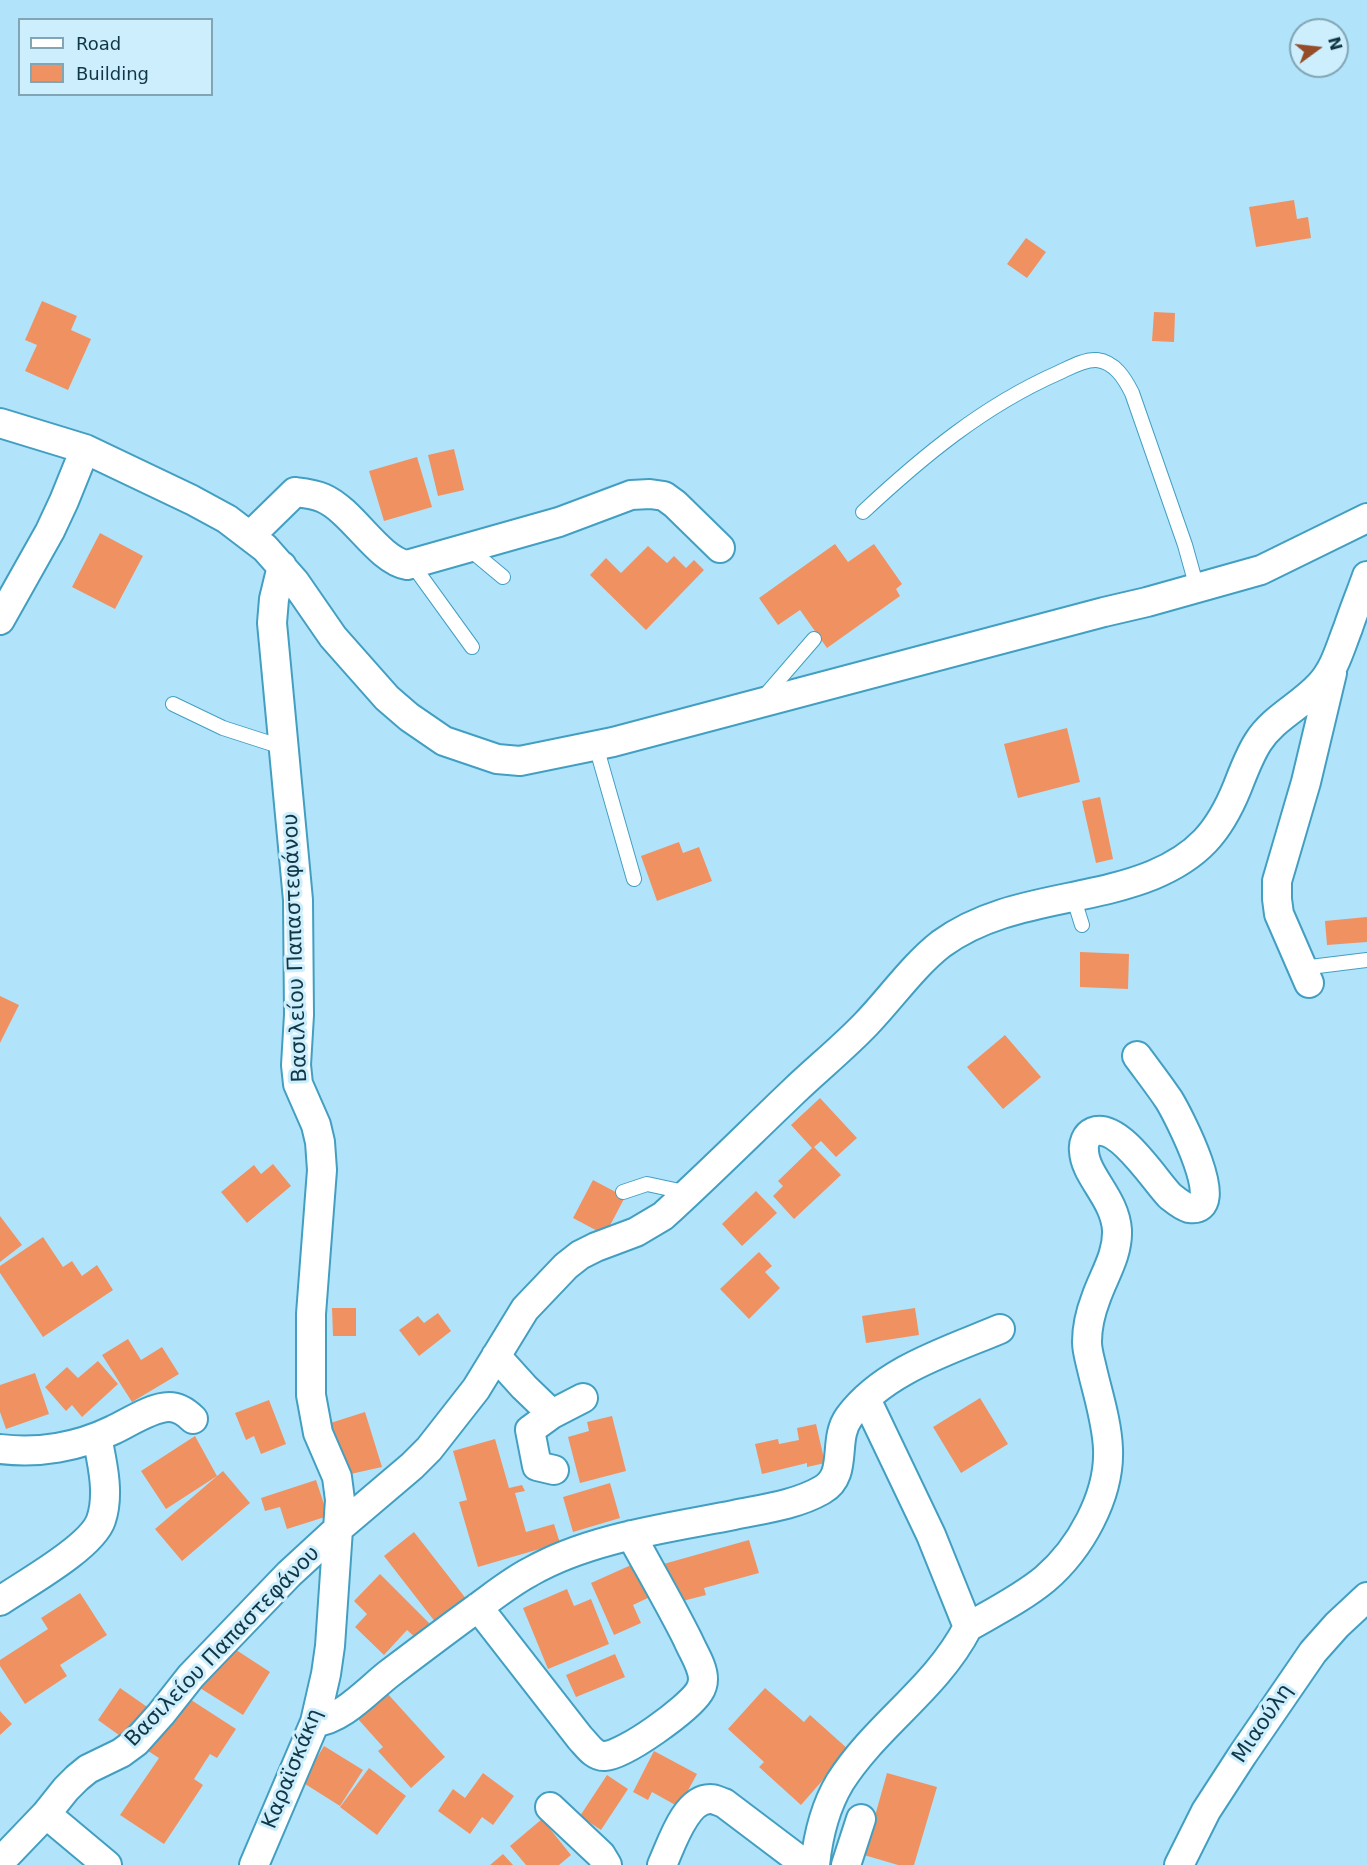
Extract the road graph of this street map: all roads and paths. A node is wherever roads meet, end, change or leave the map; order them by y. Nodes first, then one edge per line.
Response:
1 (0, 423) edge
2 (85, 449) junction
3 (863, 512) dead end
4 (1367, 518) edge
5 (251, 535) junction
6 (467, 547) junction
7 (720, 548) dead end
8 (412, 564) junction
9 (282, 566) junction
10 (1367, 576) edge
11 (503, 577) dead end
12 (1197, 588) junction
13 (0, 620) edge
14 (814, 639) dead end
15 (472, 646) dead end
16 (1333, 668) junction
17 (758, 704) junction
18 (173, 705) dead end
19 (596, 746) junction
20 (285, 748) junction
21 (634, 879) dead end
22 (1073, 896) junction
23 (1082, 926) dead end
24 (1367, 960) edge
25 (1305, 975) joint
26 (1137, 1056) dead end
27 (623, 1192) dead end
28 (689, 1193) junction
29 (1000, 1329) dead end
30 (496, 1356) junction
31 (583, 1398) dead end
32 (866, 1400) junction
33 (552, 1414) junction
34 (193, 1419) dead end
35 (97, 1437) junction
36 (0, 1449) edge
37 (554, 1470) dead end
38 (339, 1528) junction
39 (631, 1535) junction
40 (1367, 1597) edge
41 (0, 1601) edge
42 (478, 1607) junction
43 (968, 1627) junction
44 (315, 1722) junction
45 (550, 1807) dead end
46 (46, 1815) junction
47 (861, 1819) dead end
48 (0, 1862) edge
49 (107, 1865) edge
50 (254, 1865) edge
51 (607, 1865) edge
52 (662, 1865) edge
53 (806, 1865) edge
54 (815, 1865) edge
55 (846, 1865) edge
56 (1179, 1865) edge

1 - 2 street
2 - 5 street
2 - 13 street
3 - 12 lane
4 - 12 street
5 - 8 street
5 - 9 street
6 - 7 street
6 - 8 street
6 - 11 lane
8 - 15 lane
9 - 19 street
9 - 20 street, Βασιλείου Παπαστεφάνου
10 - 16 street
12 - 17 street
14 - 17 lane
16 - 22 street
16 - 25 street
17 - 19 street
18 - 20 lane
19 - 21 lane
20 - 38 street, Βασιλείου Παπαστεφάνου
22 - 23 lane
22 - 28 street
24 - 25 lane
26 - 43 street
27 - 28 lane
28 - 30 street
29 - 32 street
30 - 33 street
30 - 38 street
31 - 33 street
32 - 39 street
32 - 43 street
33 - 37 street
34 - 35 street
35 - 36 street
35 - 41 street
38 - 44 street, Καραϊσκάκη
38 - 46 street, Βασιλείου Παπαστεφάνου
39 - 42 street
39 - 42 street
40 - 56 street, Μιαούλη
42 - 44 street
43 - 54 street
44 - 50 street, Καραϊσκάκη
45 - 51 street
46 - 48 street, Βασιλείου Παπαστεφάνου
46 - 49 street
47 - 55 street
52 - 53 street

